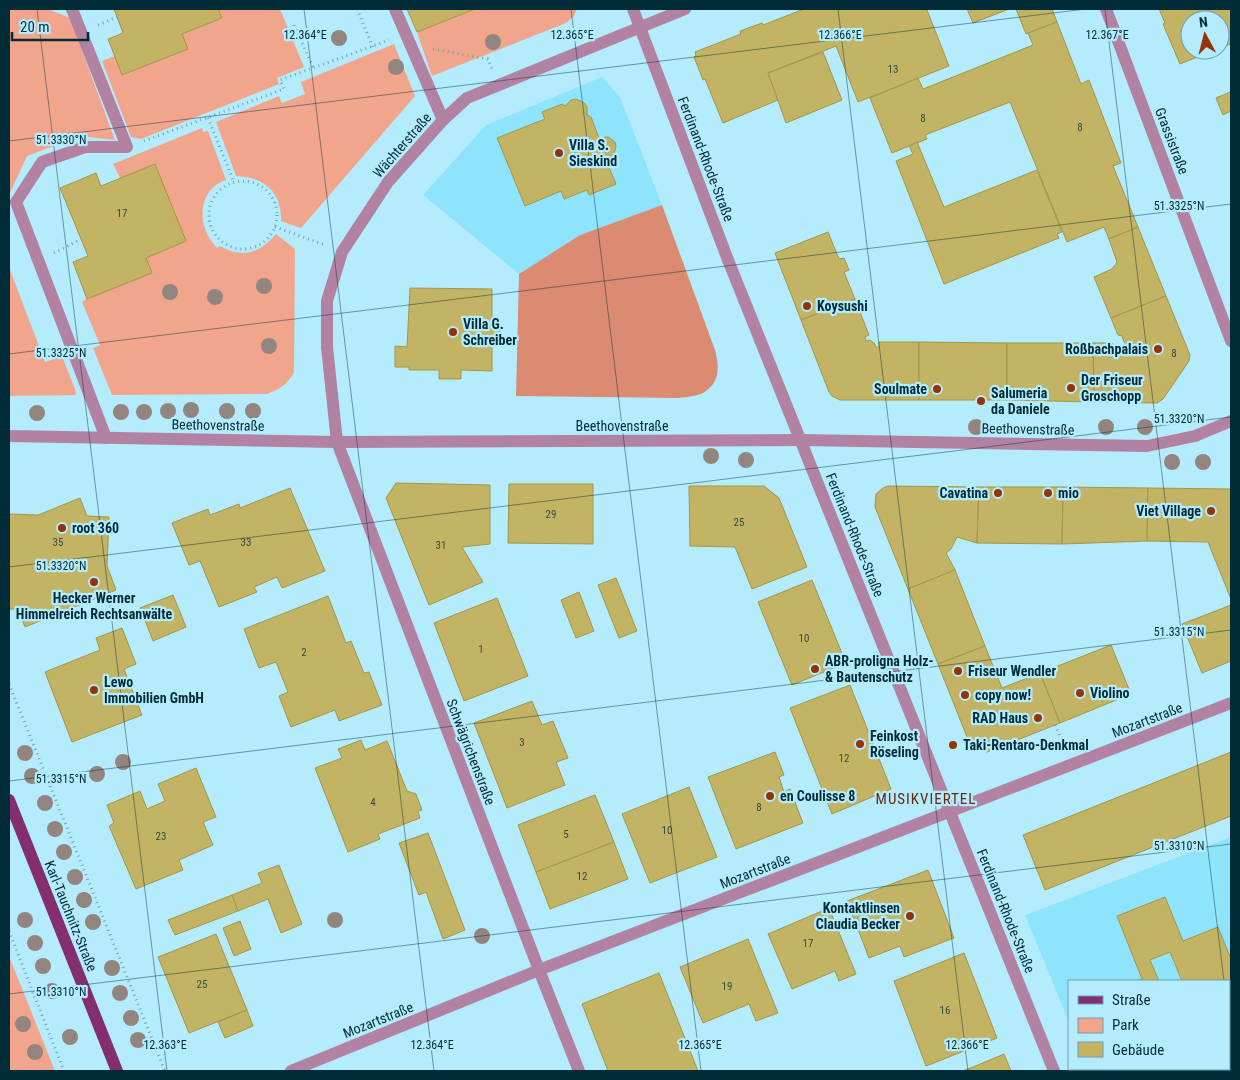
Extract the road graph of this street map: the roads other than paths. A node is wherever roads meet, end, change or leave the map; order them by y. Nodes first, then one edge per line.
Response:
1 (72, 9) edge
2 (395, 9) edge
3 (633, 9) edge
4 (685, 9) edge
5 (1106, 9) edge
6 (640, 28) junction
7 (443, 120) junction
8 (1231, 341) edge
9 (1231, 422) edge
10 (9, 437) edge
11 (106, 438) junction
12 (801, 440) junction
13 (337, 442) junction
14 (1231, 703) edge
15 (9, 800) edge
16 (950, 812) junction
17 (539, 970) junction
18 (311, 1068) edge
19 (117, 1071) edge
20 (291, 1071) edge
21 (579, 1071) edge
22 (1054, 1071) edge

1 - 11 street
2 - 7 street
3 - 6 street, Ferdinand-Rhode-Straße
4 - 6 street, Wächterstraße
5 - 8 street, Grassistraße
6 - 7 street, Wächterstraße
6 - 12 street, Ferdinand-Rhode-Straße
7 - 13 street, Wächterstraße
9 - 12 street, Beethovenstraße
10 - 11 street, Beethovenstraße
11 - 13 street, Beethovenstraße
12 - 13 street, Beethovenstraße
12 - 16 street, Ferdinand-Rhode-Straße
13 - 17 street, Schwägrichenstraße
14 - 16 street, Mozartstraße
15 - 19 main road, Karl-Tauchnitz-Straße
16 - 17 street, Mozartstraße
16 - 22 street, Ferdinand-Rhode-Straße
17 - 18 street, Mozartstraße
17 - 21 street, Schwägrichenstraße
18 - 20 street, Mozartstraße

